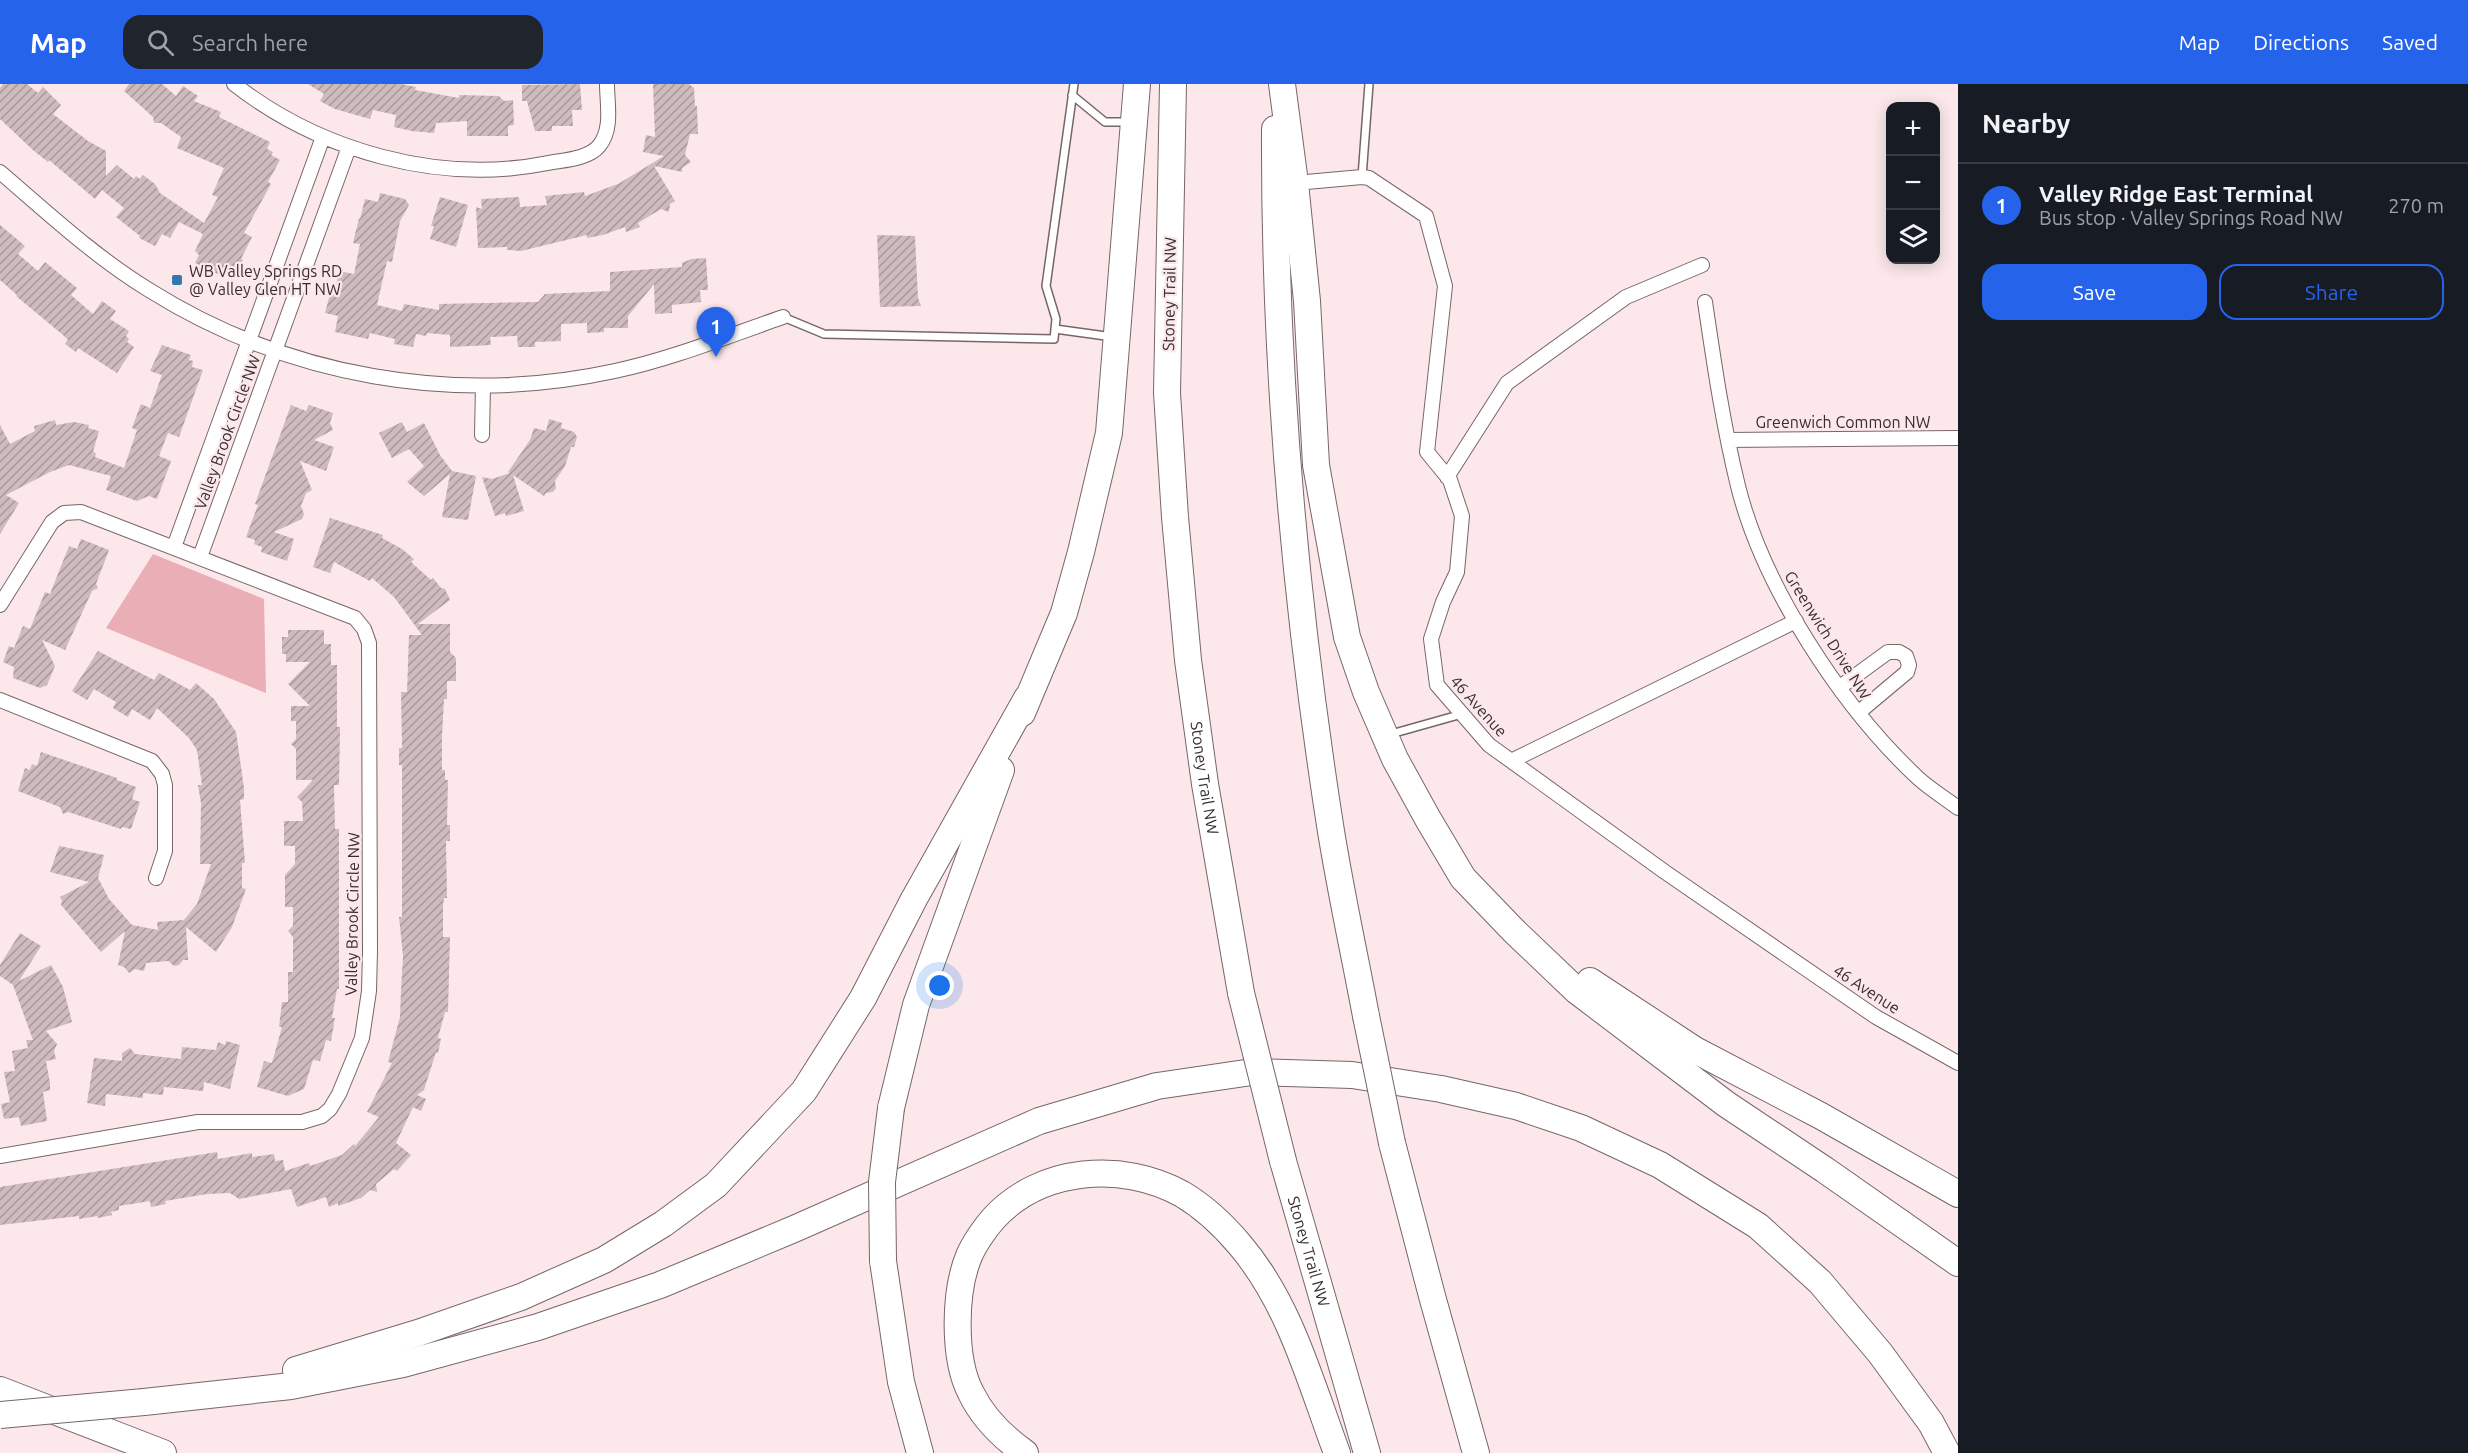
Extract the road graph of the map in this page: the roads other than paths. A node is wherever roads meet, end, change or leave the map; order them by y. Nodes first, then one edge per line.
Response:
1 (234, 84) edge
2 (607, 84) edge
3 (1074, 84) edge
4 (1137, 84) edge
5 (1173, 84) edge
6 (1275, 84) edge
7 (1282, 84) edge
8 (1369, 84) edge
9 (1072, 95) junction
10 (1133, 122) junction
11 (323, 137) junction
12 (349, 147) junction
13 (0, 172) edge
14 (1362, 177) junction
15 (1295, 183) junction
16 (1702, 265) dead end
17 (1705, 302) dead end
18 (783, 317) joint
19 (1055, 328) junction
20 (1118, 337) junction
21 (248, 341) junction
22 (274, 351) junction
23 (483, 386) junction
24 (482, 435) dead end
25 (1958, 438) edge
26 (1728, 440) junction
27 (1447, 477) junction
28 (174, 547) junction
29 (200, 557) junction
30 (0, 605) edge
31 (1796, 621) junction
32 (1840, 687) junction
33 (1027, 698) junction
34 (0, 700) edge
35 (1858, 713) junction
36 (1462, 714) junction
37 (1385, 736) junction
38 (1511, 760) junction
39 (1958, 808) edge
40 (156, 878) dead end
41 (1514, 931) junction
42 (1958, 1063) edge
43 (0, 1156) edge
44 (1958, 1194) edge
45 (1958, 1263) edge
46 (0, 1390) edge
47 (144, 1402) junction
48 (0, 1415) edge
49 (1364, 1443) edge
50 (1333, 1444) edge
51 (1473, 1444) edge
52 (163, 1453) edge
53 (920, 1453) edge
54 (1025, 1453) edge
55 (1947, 1453) edge

1 - 11 street
2 - 12 street
3 - 9 lane
4 - 10 highway
5 - 49 highway, Stoney Trail NW, bridge
6 - 51 highway, bridge
7 - 15 highway
8 - 14 lane
9 - 10 lane
9 - 19 lane
10 - 20 highway
11 - 12 street
11 - 21 street, Valley Brook Circle NW
12 - 22 street, Valley Brook Circle NW
13 - 21 street
14 - 15 street
14 - 27 street, 46 Avenue
15 - 37 highway
16 - 27 street
17 - 26 street, Greenwich Drive NW
18 - 19 lane
18 - 23 street
19 - 20 lane
20 - 33 highway
21 - 22 street
21 - 28 street, Valley Brook Circle NW
22 - 23 street
22 - 29 street, Valley Brook Circle NW
23 - 24 street
25 - 26 street, Greenwich Common NW
26 - 31 street, Greenwich Drive NW
27 - 36 street, 46 Avenue
28 - 29 street, Valley Brook Circle NW
28 - 30 street, Valley Brook Circle NW
29 - 43 street, Valley Brook Circle NW
31 - 32 street, Greenwich Drive NW
31 - 38 street
32 - 35 street, Greenwich Drive NW
32 - 35 street
33 - 47 highway
33 - 53 highway, bridge
34 - 40 street
35 - 39 street, Greenwich Drive NW
36 - 37 lane
36 - 38 street, 46 Avenue
37 - 41 highway
38 - 42 street, 46 Avenue
41 - 44 highway
41 - 45 highway
46 - 52 highway
47 - 48 highway, bridge
47 - 55 highway
50 - 54 highway

